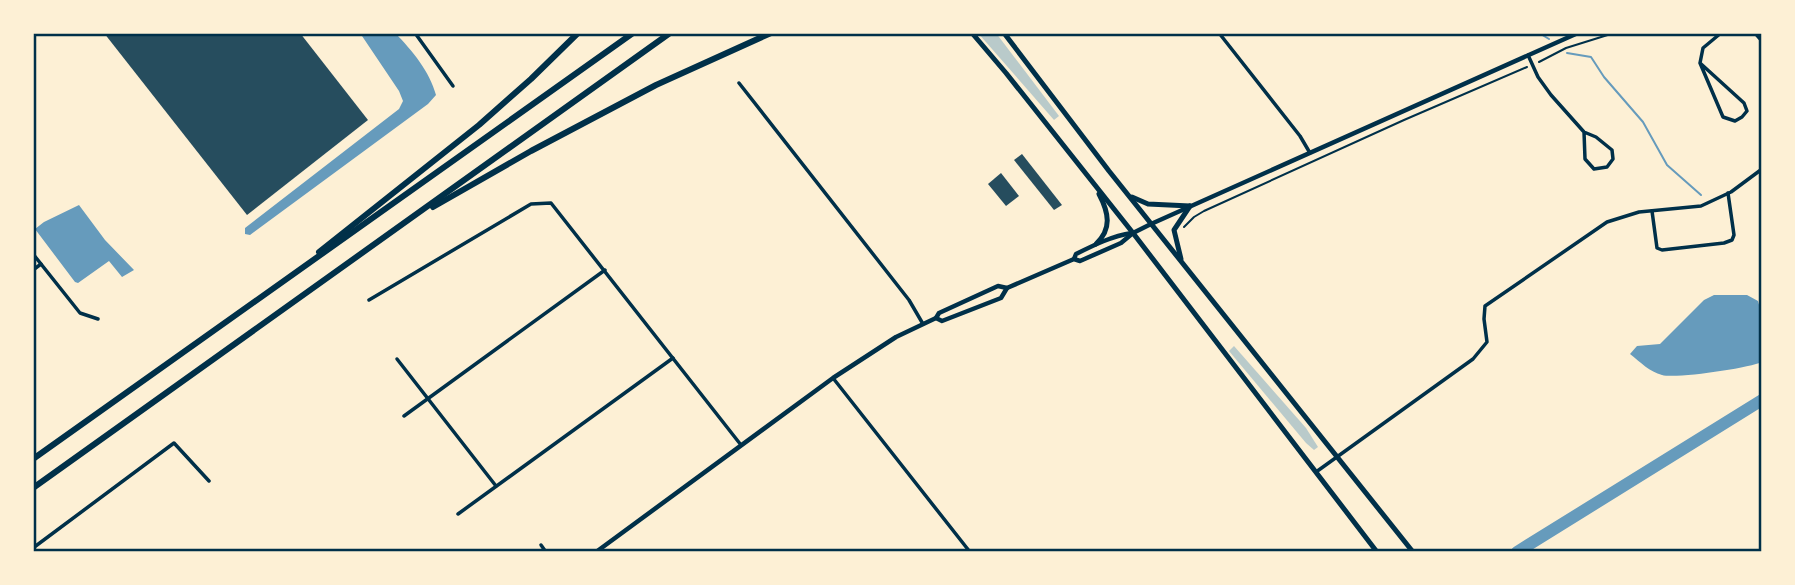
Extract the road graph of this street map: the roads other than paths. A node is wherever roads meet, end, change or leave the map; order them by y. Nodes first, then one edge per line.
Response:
1 (415, 33) edge
2 (579, 33) edge
3 (633, 33) edge
4 (670, 33) edge
5 (771, 33) edge
6 (972, 33) edge
7 (1004, 33) edge
8 (1219, 33) edge
9 (1721, 33) edge
10 (1755, 33) edge
11 (1574, 34) edge
12 (1762, 41) edge
13 (1528, 55) junction
14 (1700, 63) junction
15 (739, 83) dead end
16 (453, 86) dead end
17 (1584, 132) junction
18 (1310, 153) junction
19 (1762, 169) edge
20 (1088, 176) junction
21 (1126, 192) junction
22 (1728, 193) junction
23 (1190, 206) junction
24 (1652, 211) junction
25 (1151, 223) junction
26 (401, 225) junction
27 (1133, 233) junction
28 (1096, 244) junction
29 (33, 254) edge
30 (1074, 259) junction
31 (1182, 262) junction
32 (41, 264) junction
33 (33, 270) edge
34 (604, 270) junction
35 (279, 284) junction
36 (1007, 288) junction
37 (369, 300) dead end
38 (98, 318) dead end
39 (936, 318) junction
40 (923, 324) junction
41 (673, 358) junction
42 (397, 359) dead end
43 (833, 378) junction
44 (427, 398) junction
45 (404, 416) dead end
46 (741, 445) junction
47 (1336, 456) junction
48 (33, 459) edge
49 (1316, 472) junction
50 (209, 481) dead end
51 (496, 486) junction
52 (33, 488) edge
53 (458, 514) dead end
54 (541, 545) dead end
55 (33, 548) edge
56 (546, 552) edge
57 (596, 552) edge
58 (970, 552) edge
59 (1377, 552) edge
60 (1413, 552) edge

1 - 16 street
2 - 35 highway
3 - 35 highway
4 - 26 highway
5 - 26 highway
6 - 20 main road
7 - 21 main road
8 - 18 street
9 - 14 street
10 - 12 street
11 - 13 street
13 - 17 street
13 - 18 street
14 - 14 street
15 - 40 street
17 - 17 street
18 - 23 street
19 - 22 street
20 - 27 main road
20 - 28 main road
21 - 23 main road
21 - 25 main road
22 - 24 street
22 - 24 street
23 - 25 street
23 - 31 main road
24 - 47 street
25 - 27 street
25 - 31 main road
26 - 52 highway
27 - 28 street
27 - 30 street
27 - 49 main road
28 - 30 street
29 - 32 street
30 - 36 street
31 - 47 main road
32 - 33 street
32 - 38 street
34 - 37 street
34 - 41 street
34 - 44 street
35 - 48 highway
36 - 39 street
36 - 39 street
39 - 40 street
40 - 43 street
41 - 46 street
41 - 51 street
42 - 44 street
43 - 46 street
43 - 58 street
44 - 45 street
44 - 51 street
46 - 57 street
47 - 49 street
47 - 60 main road
49 - 59 main road
50 - 55 street
51 - 53 street
54 - 56 street

